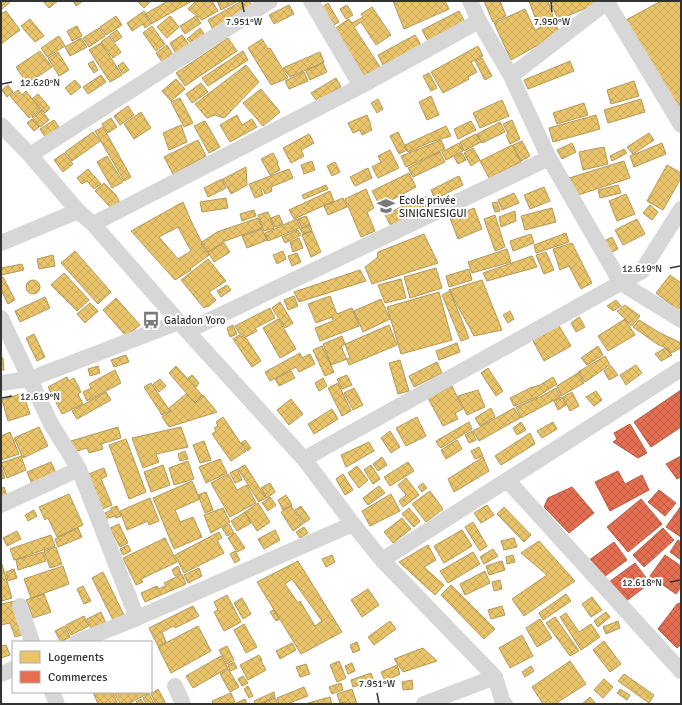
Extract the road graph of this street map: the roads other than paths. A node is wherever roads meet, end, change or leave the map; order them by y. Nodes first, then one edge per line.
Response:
1 (270, 1) edge
2 (311, 1) edge
3 (470, 1) edge
4 (608, 1) edge
5 (479, 21) junction
6 (511, 76) junction
7 (361, 86) junction
8 (1, 125) edge
9 (681, 126) edge
10 (30, 155) junction
11 (549, 158) junction
12 (681, 209) edge
13 (78, 212) junction
14 (93, 224) junction
15 (1, 243) edge
16 (621, 283) junction
17 (1, 318) edge
18 (681, 320) edge
19 (183, 327) junction
20 (681, 369) edge
21 (30, 379) junction
22 (1, 383) edge
23 (304, 459) junction
24 (79, 469) junction
25 (507, 480) junction
26 (1, 505) edge
27 (354, 524) junction
28 (382, 560) junction
29 (20, 606) dead end
30 (136, 618) junction
31 (32, 641) edge
32 (79, 641) edge
33 (12, 669) edge
34 (681, 672) edge
35 (1, 674) edge
36 (495, 677) junction
37 (175, 686) dead end
38 (52, 693) edge
39 (57, 704) edge
40 (183, 704) edge
41 (424, 704) edge
42 (504, 704) edge

1 - 10 street
2 - 7 street
3 - 5 street
4 - 6 street
4 - 9 street
5 - 6 street
5 - 7 street
6 - 11 street
7 - 14 street
8 - 10 street
10 - 13 street
11 - 16 street
11 - 19 street
12 - 16 street
13 - 14 street
13 - 15 street
14 - 19 street
16 - 18 street
16 - 23 street
17 - 21 street
19 - 21 street
19 - 23 street
20 - 25 street
21 - 22 street
21 - 24 street
23 - 27 street
24 - 26 street
24 - 30 street
25 - 28 street
25 - 34 street
27 - 28 street
27 - 30 street
28 - 36 street
29 - 31 street
30 - 32 street
33 - 35 street
36 - 41 street
36 - 42 street
37 - 40 street
38 - 39 street

